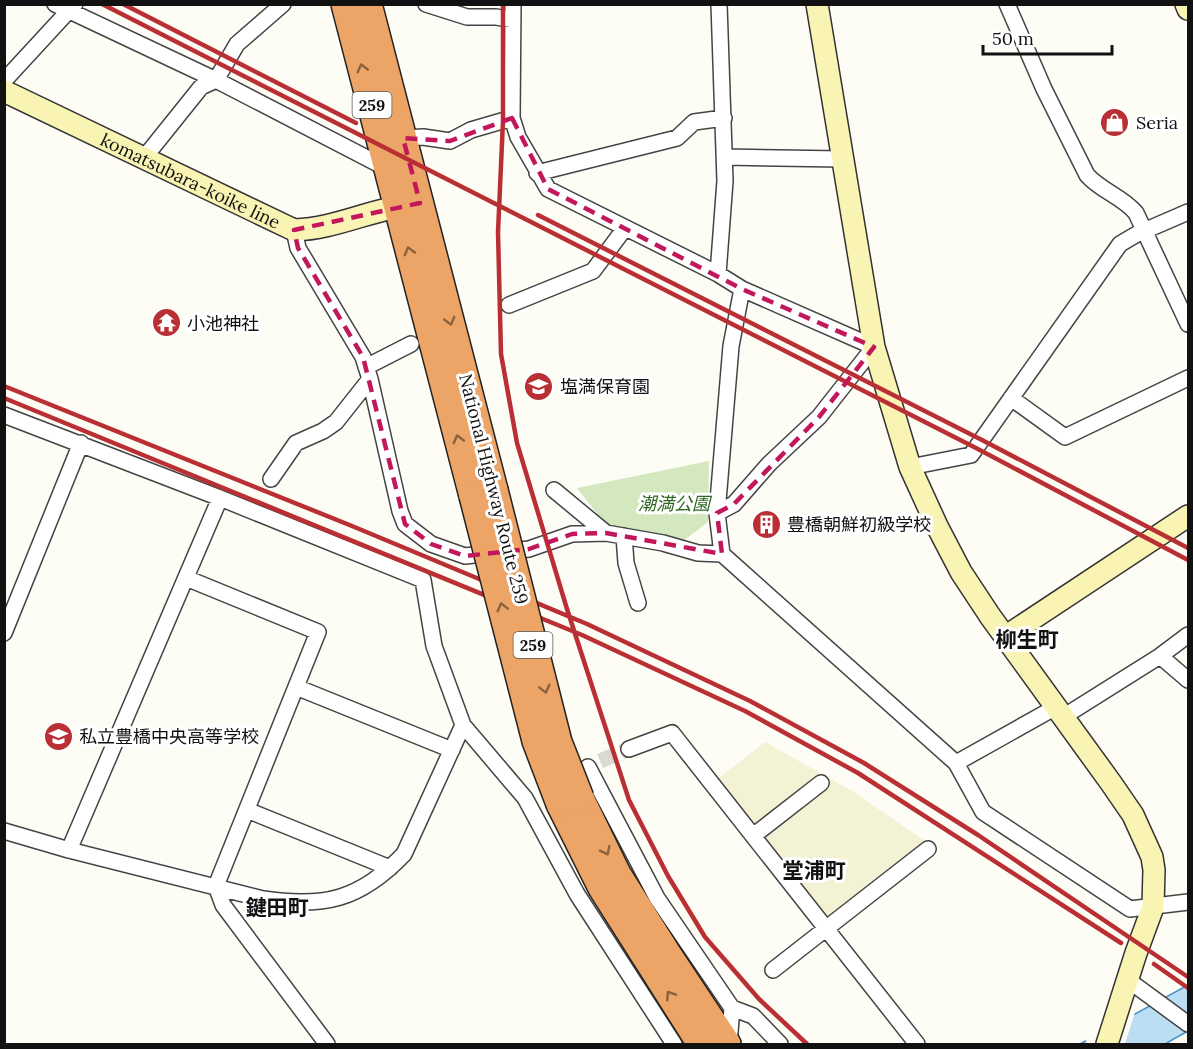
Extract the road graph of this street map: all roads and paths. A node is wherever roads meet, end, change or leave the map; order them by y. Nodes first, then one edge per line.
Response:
1 (283, 4) edge
2 (345, 4) edge
3 (368, 4) edge
4 (426, 4) edge
5 (719, 4) edge
6 (817, 4) edge
7 (1007, 4) edge
8 (1186, 4) edge
9 (66, 7) edge
10 (516, 9) edge
11 (1188, 9) edge
12 (474, 11) edge
13 (216, 80) junction
14 (4, 81) edge
15 (4, 91) edge
16 (512, 118) junction
17 (724, 118) junction
18 (403, 138) junction
19 (725, 157) junction
20 (144, 158) junction
21 (841, 159) junction
22 (388, 170) junction
23 (537, 173) junction
24 (409, 205) junction
25 (1188, 212) edge
26 (625, 228) junction
27 (294, 230) junction
28 (1144, 231) junction
29 (718, 274) junction
30 (742, 289) junction
31 (509, 305) dead end
32 (1188, 324) edge
33 (411, 344) dead end
34 (874, 347) junction
35 (368, 373) junction
36 (1188, 378) edge
37 (1011, 399) junction
38 (4, 415) edge
39 (81, 443) junction
40 (910, 467) junction
41 (271, 479) dead end
42 (554, 490) dead end
43 (220, 498) junction
44 (717, 513) junction
45 (1188, 516) edge
46 (606, 533) junction
47 (624, 536) junction
48 (722, 554) junction
49 (186, 578) junction
50 (638, 603) dead end
51 (4, 633) edge
52 (1188, 635) edge
53 (1005, 637) junction
54 (1160, 656) junction
55 (1188, 680) edge
56 (296, 687) junction
57 (1059, 712) junction
58 (463, 725) junction
59 (629, 749) tunnel mouth
60 (452, 750) junction
61 (956, 763) junction
62 (821, 783) dead end
63 (525, 798) junction
64 (570, 801) junction
65 (247, 810) junction
66 (4, 831) edge
67 (753, 836) junction
68 (928, 849) dead end
69 (69, 850) junction
70 (390, 868) junction
71 (216, 886) junction
72 (1188, 902) edge
73 (1153, 907) junction
74 (825, 929) junction
75 (773, 970) dead end
76 (1128, 980) junction
77 (732, 1008) junction
78 (1188, 1024) edge
79 (327, 1044) edge
80 (674, 1044) edge
81 (701, 1044) edge
82 (728, 1044) edge
83 (780, 1044) edge
84 (916, 1044) edge
85 (1107, 1044) edge

1 - 13 street
22 -> 2 highway, National Highway Route 259 / 259
3 - 18 highway, National Highway Route 259 / 259
4 - 12 street
5 - 17 street
6 - 21 street
7 - 28 street
8 - 11 street
9 - 13 street
9 - 14 street
10 - 12 street
10 - 16 street
13 - 20 street
13 - 22 street
15 - 20 street, komatsubara-koike line
16 - 18 street
16 - 23 street
17 - 19 street
17 - 23 street
18 - 24 highway, National Highway Route 259 / 259
19 - 21 street
19 - 29 street
20 - 27 street, komatsubara-koike line
21 - 34 street
22 - 24 highway, National Highway Route 259 / 259
23 - 26 street
24 - 27 street, komatsubara-koike line
24 - 64 highway, National Highway Route 259 / 259, bridge
25 - 28 street
26 - 29 street
26 - 31 street
27 - 35 street
28 - 32 street
28 - 37 street
29 - 30 street
30 - 34 street
30 - 44 street
33 - 35 street
34 - 40 street
34 - 44 street
35 - 41 street
35 - 46 street
36 - 37 street
37 - 40 street
38 - 39 street
39 - 43 street
39 - 51 street
40 - 53 street
42 - 46 street
43 - 49 street
43 - 58 street
44 - 48 street
45 - 53 street
46 - 47 street
47 - 48 street
47 - 50 street
48 - 61 street
49 - 56 street
49 - 69 street
52 - 54 street
53 - 57 street
54 - 55 street
54 - 57 street
56 - 60 street
56 - 65 street
57 - 61 street
57 - 73 street
58 - 60 street
58 - 63 street
59 - 67 street
60 - 70 street
61 - 73 street
62 - 67 street
63 - 77 street
63 - 80 street
81 -> 64 highway, National Highway Route 259 / 259
64 -> 82 highway, National Highway Route 259 / 259
65 - 70 street
65 - 71 street
66 - 69 street
67 - 74 street
68 - 74 street
69 - 71 street
70 - 71 street
71 - 79 street
72 - 73 street
73 - 76 street
74 - 75 street
74 - 84 street
76 - 78 street
76 - 85 street
77 - 82 street
77 - 83 street

